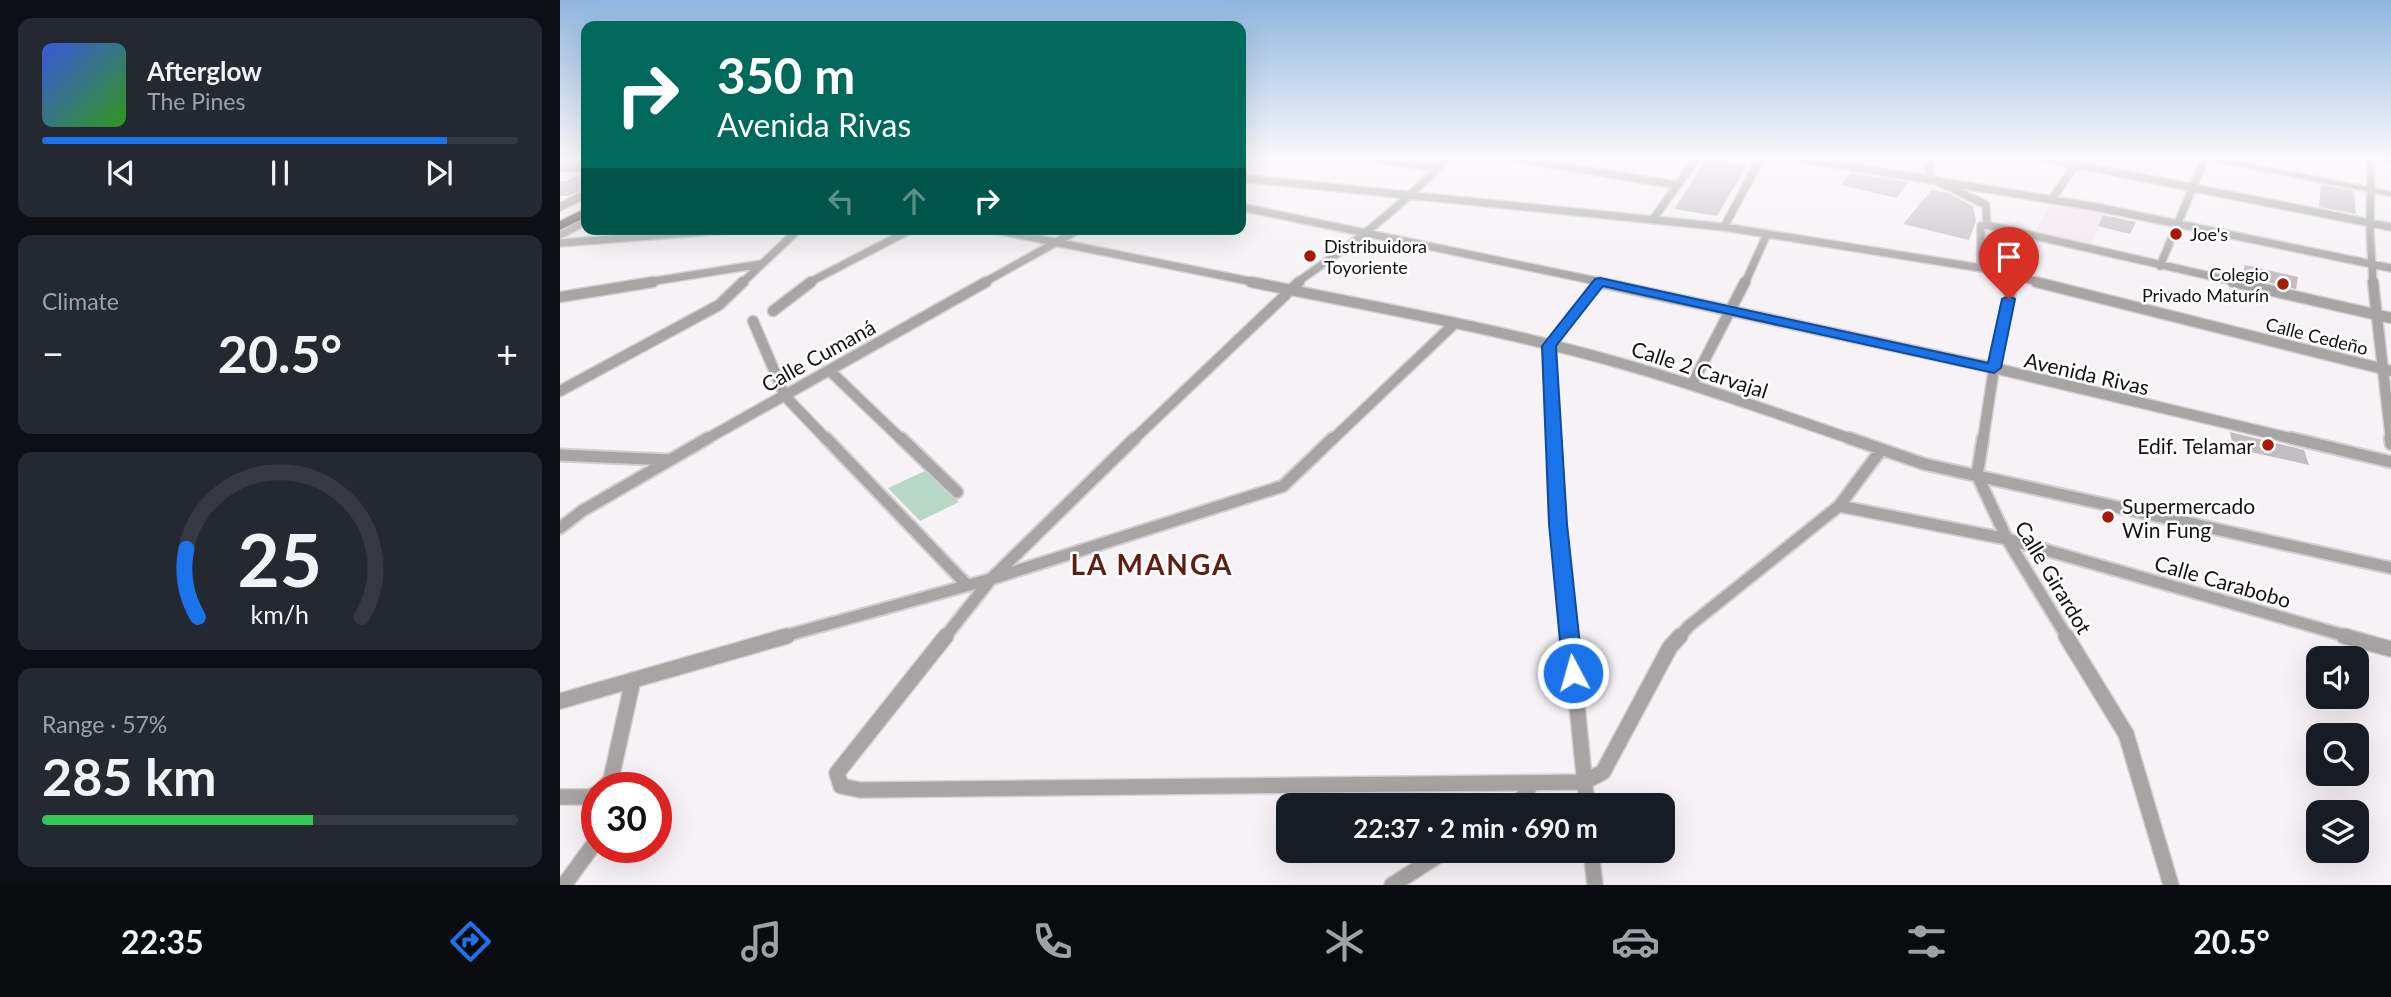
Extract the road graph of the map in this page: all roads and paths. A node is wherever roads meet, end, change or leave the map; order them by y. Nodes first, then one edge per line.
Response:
1 (1408, 199) edge
2 (1447, 199) edge
3 (1666, 199) edge
4 (1739, 199) edge
5 (1980, 199) edge
6 (2054, 199) edge
7 (2187, 199) edge
8 (2252, 199) edge
9 (2369, 199) edge
10 (581, 205) edge
11 (1246, 208) edge
12 (581, 215) edge
13 (560, 216) edge
14 (1653, 219) junction
15 (2178, 223) junction
16 (2369, 223) junction
17 (581, 224) edge
18 (1987, 225) junction
19 (560, 226) edge
20 (1724, 227) junction
21 (2391, 228) edge
22 (1366, 234) junction
23 (1768, 234) junction
24 (560, 235) edge
25 (663, 235) edge
26 (793, 235) edge
27 (901, 235) edge
28 (1016, 235) edge
29 (1070, 235) edge
30 (560, 243) edge
31 (1055, 244) junction
32 (762, 264) junction
33 (2371, 264) junction
34 (2160, 266) junction
35 (1980, 268) junction
36 (2391, 268) edge
37 (2014, 276) junction
38 (1600, 282) junction
39 (1287, 290) junction
40 (560, 297) edge
41 (773, 311) dead end
42 (1732, 311) junction
43 (2375, 314) junction
44 (2391, 318) edge
45 (753, 321) dead end
46 (1455, 323) junction
47 (1549, 346) junction
48 (1994, 368) junction
49 (2387, 370) edge
50 (830, 371) junction
51 (1692, 384) junction
52 (560, 391) edge
53 (785, 396) junction
54 (2391, 444) edge
55 (1881, 450) junction
56 (560, 455) edge
57 (669, 460) junction
58 (2391, 462) edge
59 (1977, 475) junction
60 (957, 492) dead end
61 (1839, 506) junction
62 (560, 528) edge
63 (2007, 539) junction
64 (2391, 568) edge
65 (991, 579) junction
66 (966, 584) junction
67 (2391, 649) edge
68 (633, 680) junction
69 (560, 701) edge
70 (613, 772) edge
71 (1532, 782) junction
72 (1584, 782) junction
73 (1525, 793) edge
74 (1585, 793) edge
75 (560, 797) edge
76 (581, 797) edge
77 (581, 862) edge
78 (1427, 863) edge
79 (1592, 863) edge
80 (564, 885) edge
81 (1392, 885) edge
82 (1595, 885) edge
83 (2171, 885) edge

1 - 22 street
2 - 14 street, Calle Cedeño
3 - 14 street
4 - 20 street
5 - 18 street
6 - 15 street
7 - 15 street
8 - 16 street
9 - 16 street
10 - 13 highway
11 - 22 street, Avenida Rivas
12 - 19 highway
14 - 20 street, Calle Cedeño
15 - 33 street
15 - 34 street
16 - 21 street
16 - 33 street
17 - 24 street
18 - 34 street
18 - 35 street
20 - 23 street, Calle Cedeño
22 - 38 street, Avenida Rivas
22 - 39 street
23 - 35 street, Calle Cedeño
23 - 42 street
25 - 30 street
26 - 32 street
27 - 41 street
28 - 31 street, Calle 2 Carvajal
29 - 31 street, Calle Cumaná
31 - 39 street, Calle 2 Carvajal
31 - 50 street, Calle Cumaná
32 - 40 street
32 - 52 street
33 - 36 street
33 - 43 street
34 - 43 street
35 - 37 street, Calle Cedeño
37 - 48 street
37 - 49 street, Calle Cedeño
38 - 42 street, Avenida Rivas
38 - 47 street
39 - 46 street, Calle 2 Carvajal
39 - 65 street
42 - 48 street, Avenida Rivas
42 - 51 street
43 - 44 street
43 - 49 street
45 - 53 street
46 - 47 street, Calle 2 Carvajal
46 - 65 street
47 - 51 street, Calle 2 Carvajal
47 - 72 street
48 - 58 street, Avenida Rivas
48 - 59 street
49 - 54 street
50 - 53 street, Calle Cumaná
50 - 60 street
51 - 55 street, Calle 2 Carvajal
53 - 57 street, Calle Cumaná
53 - 66 street
55 - 59 street, Calle 2 Carvajal
55 - 61 street
56 - 57 street
57 - 62 street, Calle Cumaná
59 - 63 street, Calle Girardot
59 - 64 street, Calle 2 Carvajal
61 - 63 street, Calle Carabobo
61 - 72 street
63 - 67 street, Calle Carabobo
63 - 83 street, Calle Girardot
65 - 66 street
65 - 71 street
66 - 68 street
68 - 69 street
68 - 70 street
71 - 72 street
71 - 73 street
72 - 74 street
75 - 76 street
77 - 80 street
78 - 81 street
79 - 82 street

